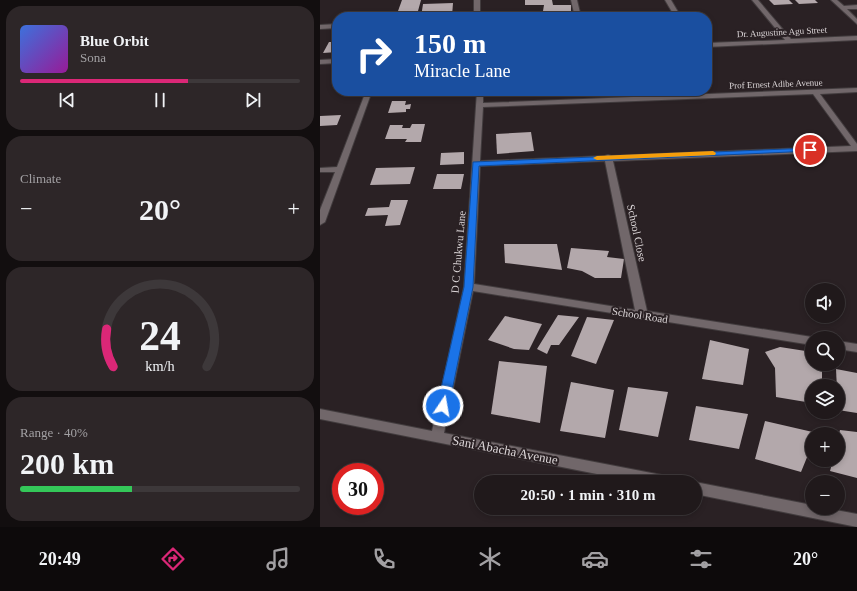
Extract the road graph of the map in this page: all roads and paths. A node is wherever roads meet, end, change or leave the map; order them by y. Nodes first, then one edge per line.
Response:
1 (477, 0) edge
2 (574, 0) edge
3 (668, 0) edge
4 (755, 0) edge
5 (834, 0) edge
6 (857, 7) edge
7 (844, 8) junction
8 (477, 12) edge
9 (577, 12) edge
10 (675, 12) edge
11 (857, 22) edge
12 (332, 26) edge
13 (320, 27) edge
14 (857, 38) edge
15 (789, 41) junction
16 (712, 45) edge
17 (332, 61) edge
18 (320, 62) edge
19 (857, 90) edge
20 (815, 92) junction
21 (367, 96) edge
22 (480, 96) edge
23 (712, 96) edge
24 (712, 96) edge
25 (479, 105) junction
26 (857, 148) edge
27 (608, 157) junction
28 (476, 164) junction
29 (340, 169) junction
30 (320, 170) edge
31 (320, 222) edge
32 (468, 287) junction
33 (642, 315) junction
34 (805, 341) edge
35 (845, 346) edge
36 (857, 348) edge
37 (320, 414) edge
38 (437, 436) junction
39 (632, 475) edge
40 (702, 489) edge
41 (857, 521) edge

1 - 8 street
2 - 9 street
3 - 10 street
4 - 15 street
5 - 7 street
6 - 7 street
7 - 11 street
12 - 13 street
14 - 15 street, Dr. Augustine Agu Street
15 - 16 street, Dr. Augustine Agu Street
17 - 18 street
19 - 20 street, Prof Ernest Adibe Avenue
20 - 23 street, Prof Ernest Adibe Avenue
20 - 26 street
21 - 29 street
22 - 25 street, D C Chukwu Lane
24 - 25 street, Prof Ernest Adibe Avenue
25 - 28 street, D C Chukwu Lane
26 - 27 street
27 - 28 street
27 - 33 street, School Close
28 - 32 street, D C Chukwu Lane
29 - 30 street
29 - 31 street
32 - 33 street, School Road
32 - 38 street, D C Chukwu Lane
33 - 34 street, School Road
35 - 36 street
37 - 38 street, Sani Abacha Avenue
38 - 39 street, Sani Abacha Avenue
40 - 41 street

